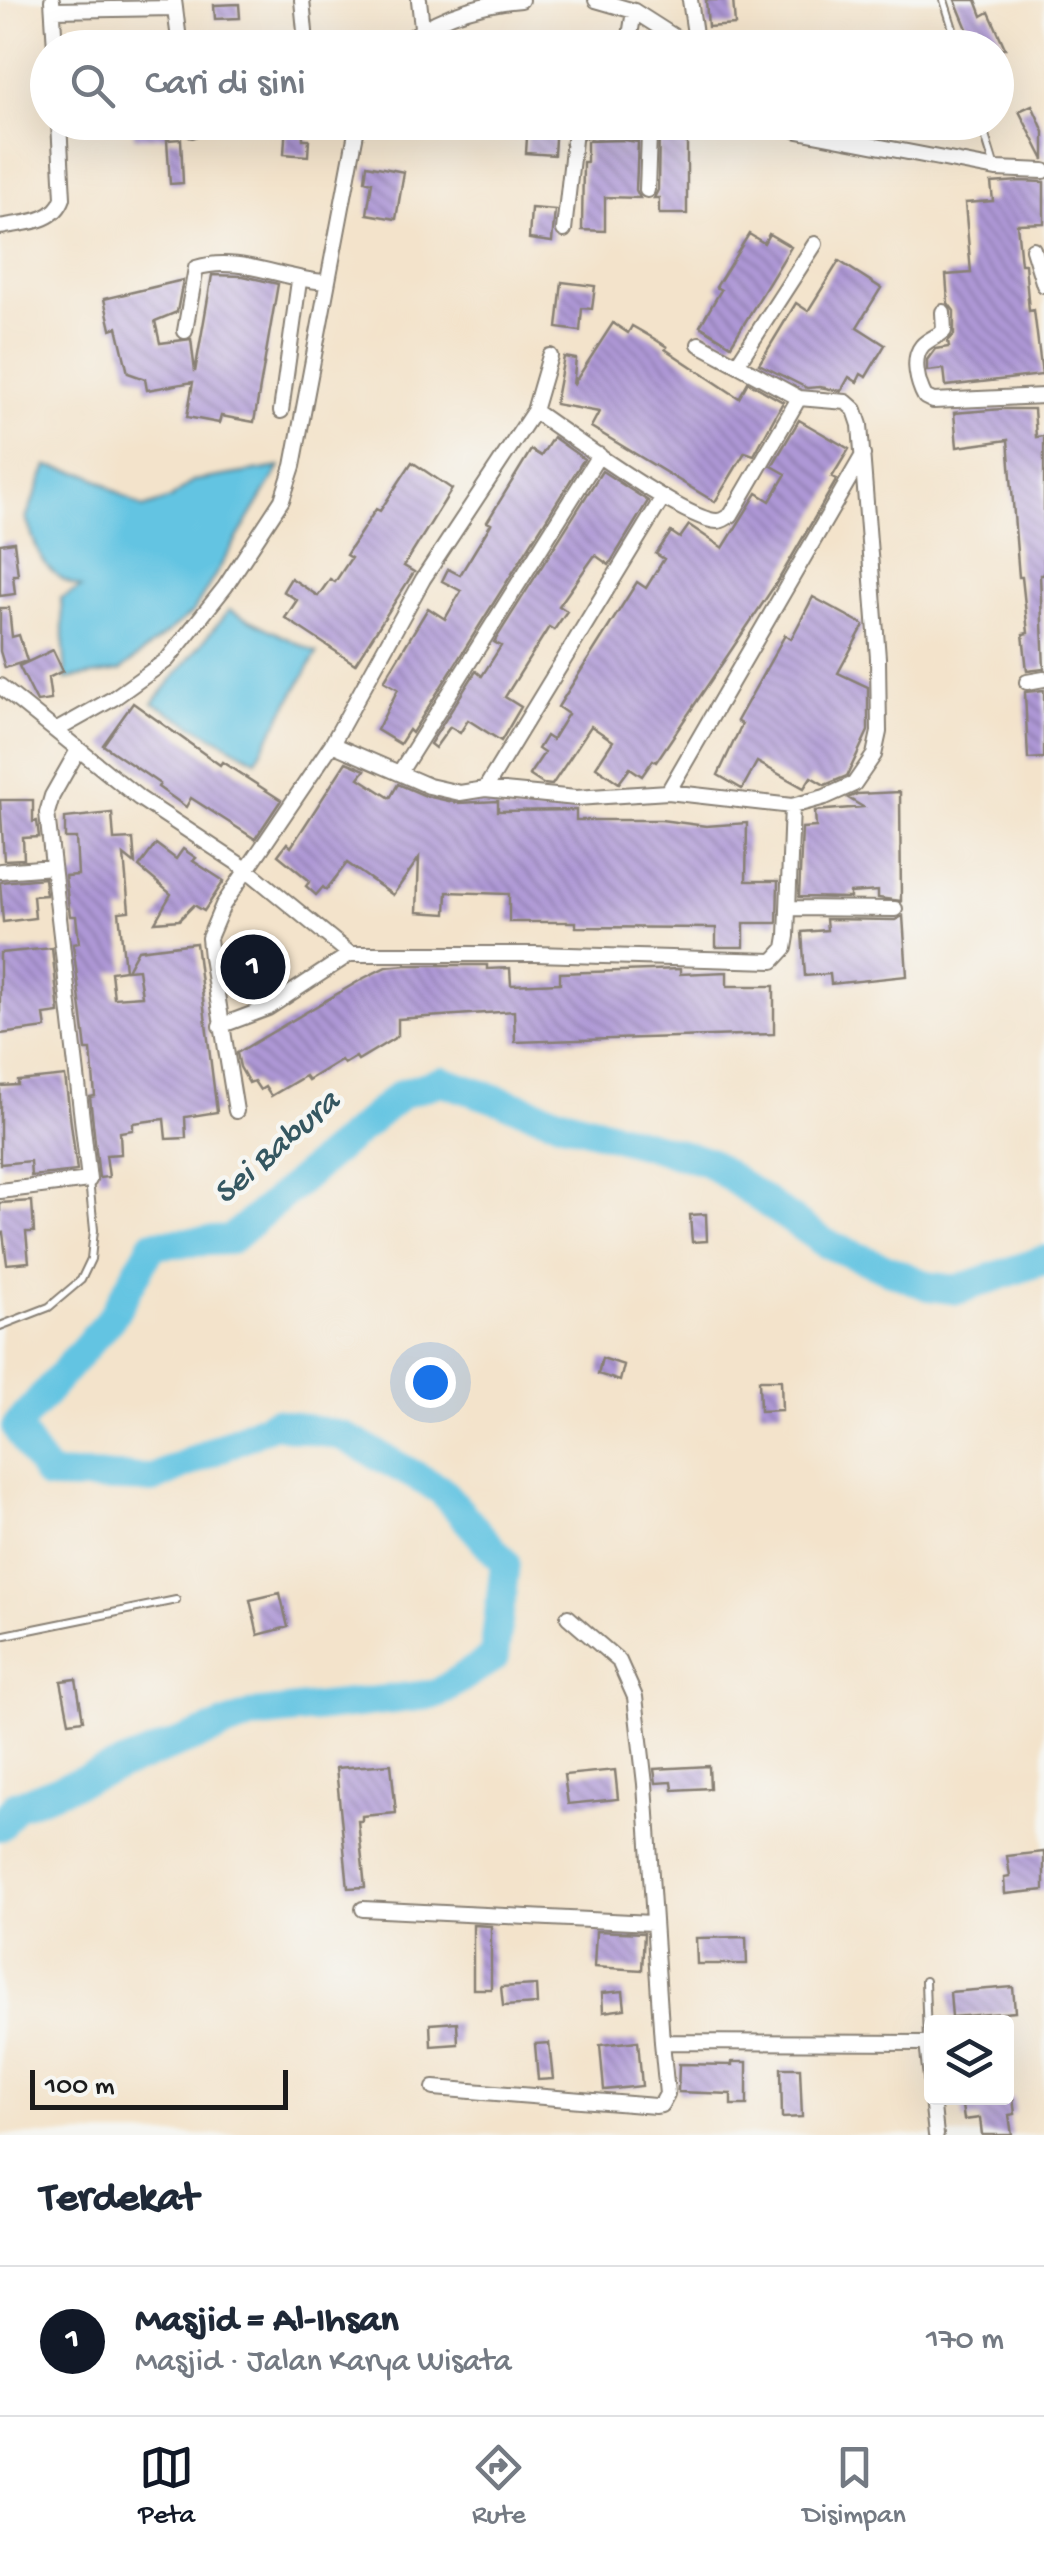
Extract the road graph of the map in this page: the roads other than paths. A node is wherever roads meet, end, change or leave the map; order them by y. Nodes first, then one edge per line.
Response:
1 (302, 0) edge
2 (419, 0) edge
3 (522, 0) edge
4 (596, 0) edge
5 (690, 0) edge
6 (944, 0) edge
7 (174, 4) edge
8 (52, 5) edge
9 (634, 11) junction
10 (422, 27) junction
11 (54, 30) edge
12 (178, 30) edge
13 (305, 30) edge
14 (419, 30) edge
15 (631, 30) edge
16 (665, 30) edge
17 (692, 30) edge
18 (953, 30) edge
19 (60, 140) edge
20 (354, 140) edge
21 (574, 140) edge
22 (650, 140) edge
23 (849, 140) edge
24 (987, 140) edge
25 (996, 169) junction
26 (1044, 171) edge
27 (647, 190) dead end
28 (0, 226) edge
29 (564, 230) dead end
30 (815, 244) dead end
31 (1033, 249) dead end
32 (300, 280) junction
33 (326, 282) junction
34 (1044, 286) edge
35 (943, 312) dead end
36 (185, 331) dead end
37 (699, 344) dead end
38 (550, 356) dead end
39 (738, 363) junction
40 (1044, 396) edge
41 (799, 398) junction
42 (281, 411) dead end
43 (534, 411) junction
44 (864, 454) junction
45 (599, 456) junction
46 (663, 497) junction
47 (1044, 679) edge
48 (1027, 682) dead end
49 (0, 686) edge
50 (56, 730) junction
51 (332, 744) junction
52 (78, 750) junction
53 (400, 772) junction
54 (485, 789) junction
55 (668, 792) junction
56 (792, 806) junction
57 (52, 867) junction
58 (245, 868) junction
59 (0, 871) edge
60 (788, 908) junction
61 (895, 909) dead end
62 (350, 954) junction
63 (220, 1026) junction
64 (236, 1111) dead end
65 (89, 1180) junction
66 (0, 1191) edge
67 (0, 1326) edge
68 (176, 1600) dead end
69 (568, 1616) dead end
70 (0, 1636) edge
71 (364, 1909) dead end
72 (652, 1924) junction
73 (925, 1981) dead end
74 (927, 2015) edge
75 (662, 2042) junction
76 (924, 2044) edge
77 (434, 2088) dead end
78 (933, 2105) edge
79 (936, 2135) edge

1 - 13 street
2 - 10 street
3 - 10 street
4 - 9 street
5 - 17 street
6 - 18 lane
7 - 8 street
7 - 12 street
8 - 11 street
9 - 15 street
9 - 16 street
10 - 14 street
19 - 28 street
20 - 33 street
21 - 29 street
22 - 27 street
23 - 25 street
24 - 25 lane
25 - 26 street
30 - 39 street
31 - 34 street
32 - 33 street
32 - 36 street
32 - 42 street
33 - 50 street
35 - 40 street
37 - 39 street
38 - 43 street
39 - 41 street
41 - 44 street
41 - 46 street
43 - 45 street
43 - 51 street
44 - 55 street
44 - 56 street
45 - 46 street
45 - 53 street
46 - 54 street
47 - 48 street
49 - 50 street
50 - 52 street
51 - 53 street
51 - 58 street
52 - 57 street
52 - 58 street
53 - 54 street
54 - 55 street
55 - 56 street
56 - 60 street
57 - 59 street
57 - 65 street
58 - 62 street
58 - 63 street
60 - 61 street
60 - 62 street
62 - 63 street
63 - 64 street
65 - 66 street
65 - 67 lane
68 - 70 lane
69 - 72 street
71 - 72 street
72 - 75 street
73 - 74 lane
75 - 76 street
75 - 77 street
78 - 79 street

